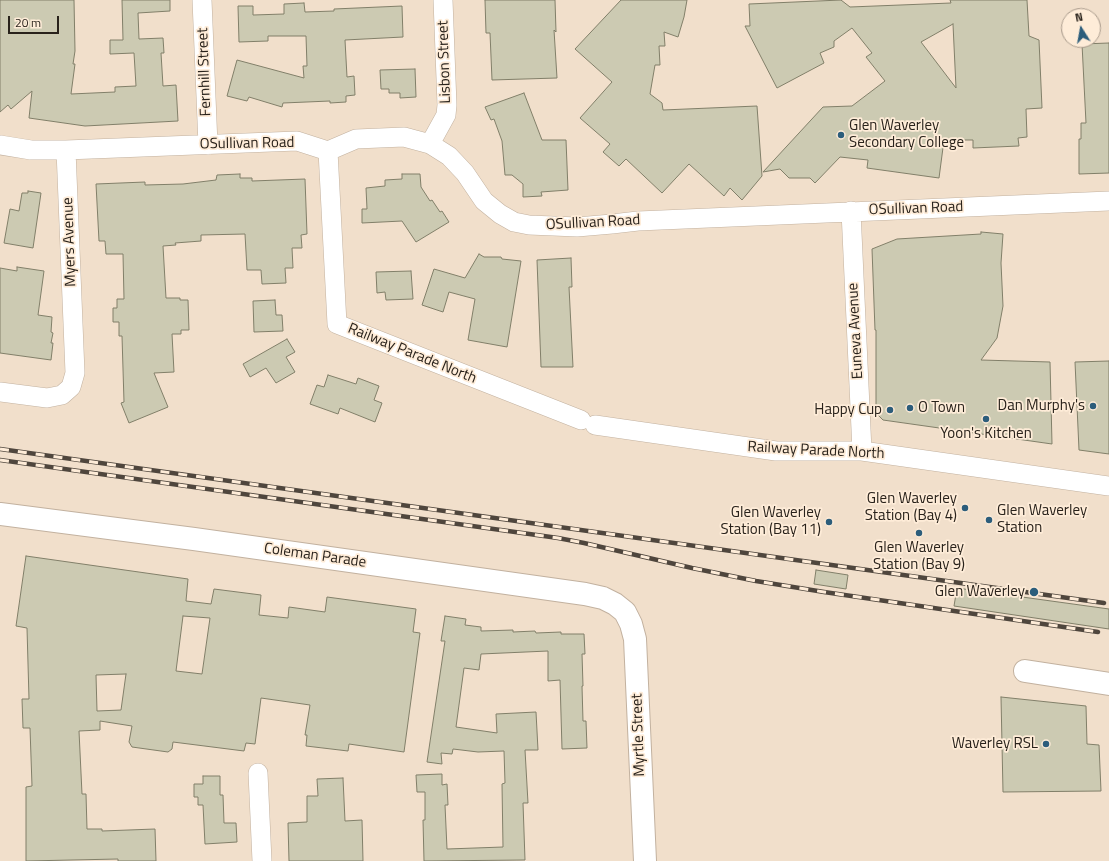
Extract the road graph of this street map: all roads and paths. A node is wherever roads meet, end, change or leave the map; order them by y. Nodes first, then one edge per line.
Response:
1 (202, 0) edge
2 (443, 0) edge
3 (430, 144) junction
4 (0, 145) edge
5 (208, 145) junction
6 (66, 150) junction
7 (328, 152) junction
8 (1109, 201) edge
9 (851, 211) junction
10 (0, 392) edge
11 (862, 451) junction
12 (1109, 486) edge
13 (0, 514) edge
14 (625, 612) joint
15 (1026, 671) dead end
16 (1109, 684) edge
17 (258, 773) dead end
18 (262, 861) edge
19 (645, 861) edge

1 - 5 street, Fernhill Street
2 - 3 street, Lisbon Street
3 - 7 street, OSullivan Road
3 - 9 street, OSullivan Road
4 - 6 street
5 - 6 street, OSullivan Road
5 - 7 street, OSullivan Road
6 - 10 street, Myers Avenue
7 - 11 street, Railway Parade North
8 - 9 street, OSullivan Road
9 - 11 street, Euneva Avenue
11 - 12 street, Railway Parade North
13 - 14 street, Coleman Parade
14 - 19 street, Myrtle Street
15 - 16 street
17 - 18 street

